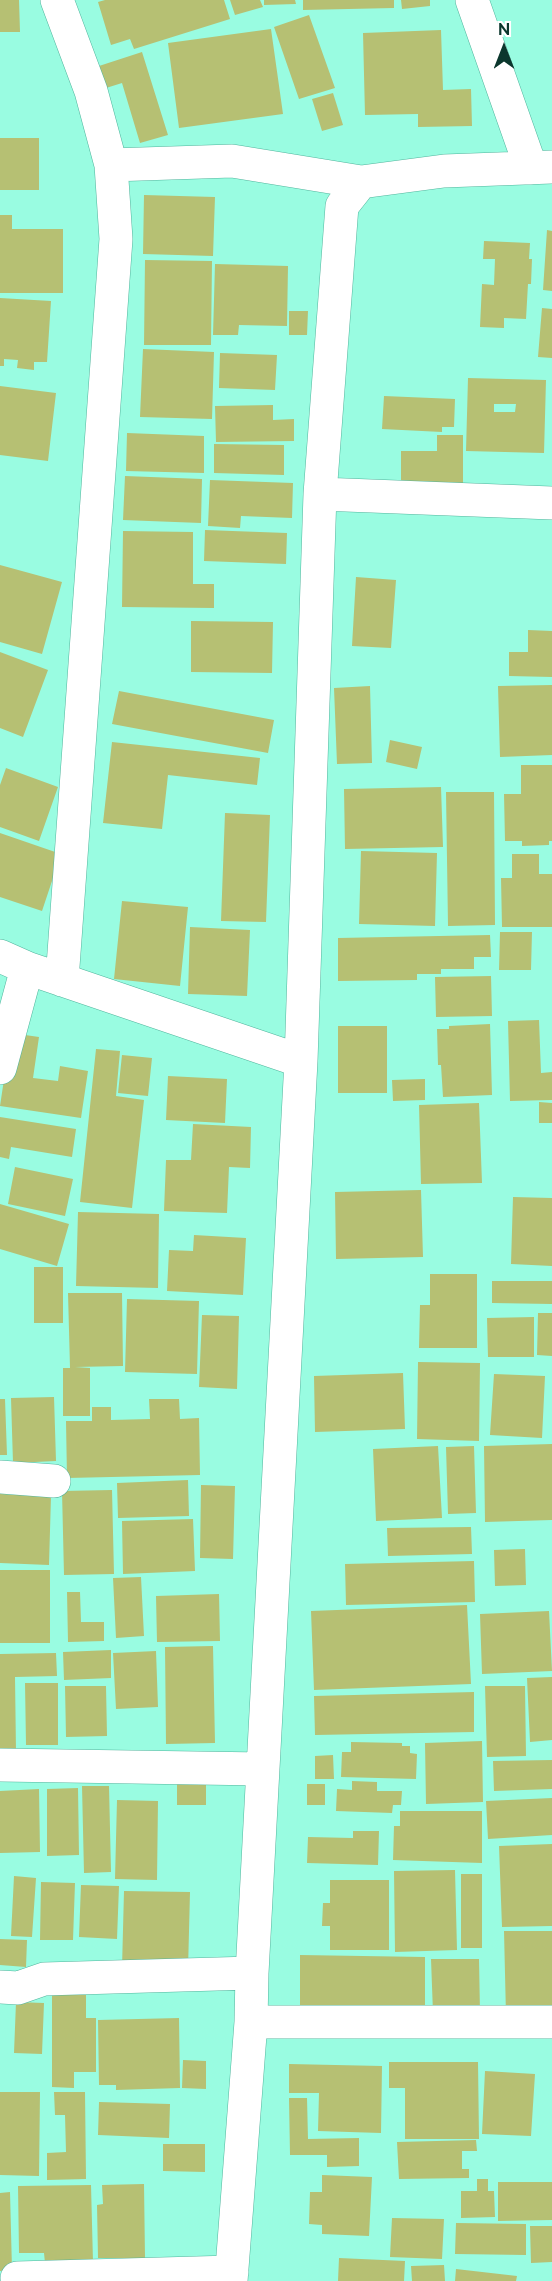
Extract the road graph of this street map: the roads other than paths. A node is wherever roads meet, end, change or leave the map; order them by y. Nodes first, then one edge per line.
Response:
1 (57, 0) edge
2 (472, 0) edge
3 (111, 165) junction
4 (541, 167) edge
5 (361, 182) junction
6 (320, 494) junction
7 (552, 503) edge
8 (13, 962) edge
9 (62, 980) junction
10 (300, 1061) junction
11 (0, 1068) edge
12 (0, 1477) edge
13 (54, 1481) dead end
14 (0, 1765) edge
15 (263, 1769) junction
16 (252, 1973) junction
17 (0, 1987) edge
18 (252, 2022) junction
19 (552, 2022) edge
20 (231, 2277) edge
21 (17, 2278) dead end

1 - 3 street
2 - 4 street
3 - 5 street
3 - 9 street
4 - 5 street
5 - 6 street
6 - 7 street
6 - 10 street
8 - 9 street
8 - 11 street
9 - 10 street
10 - 15 street
12 - 13 street
14 - 15 street
15 - 16 street
16 - 17 street
16 - 18 street
18 - 19 street
18 - 20 street
20 - 21 street

